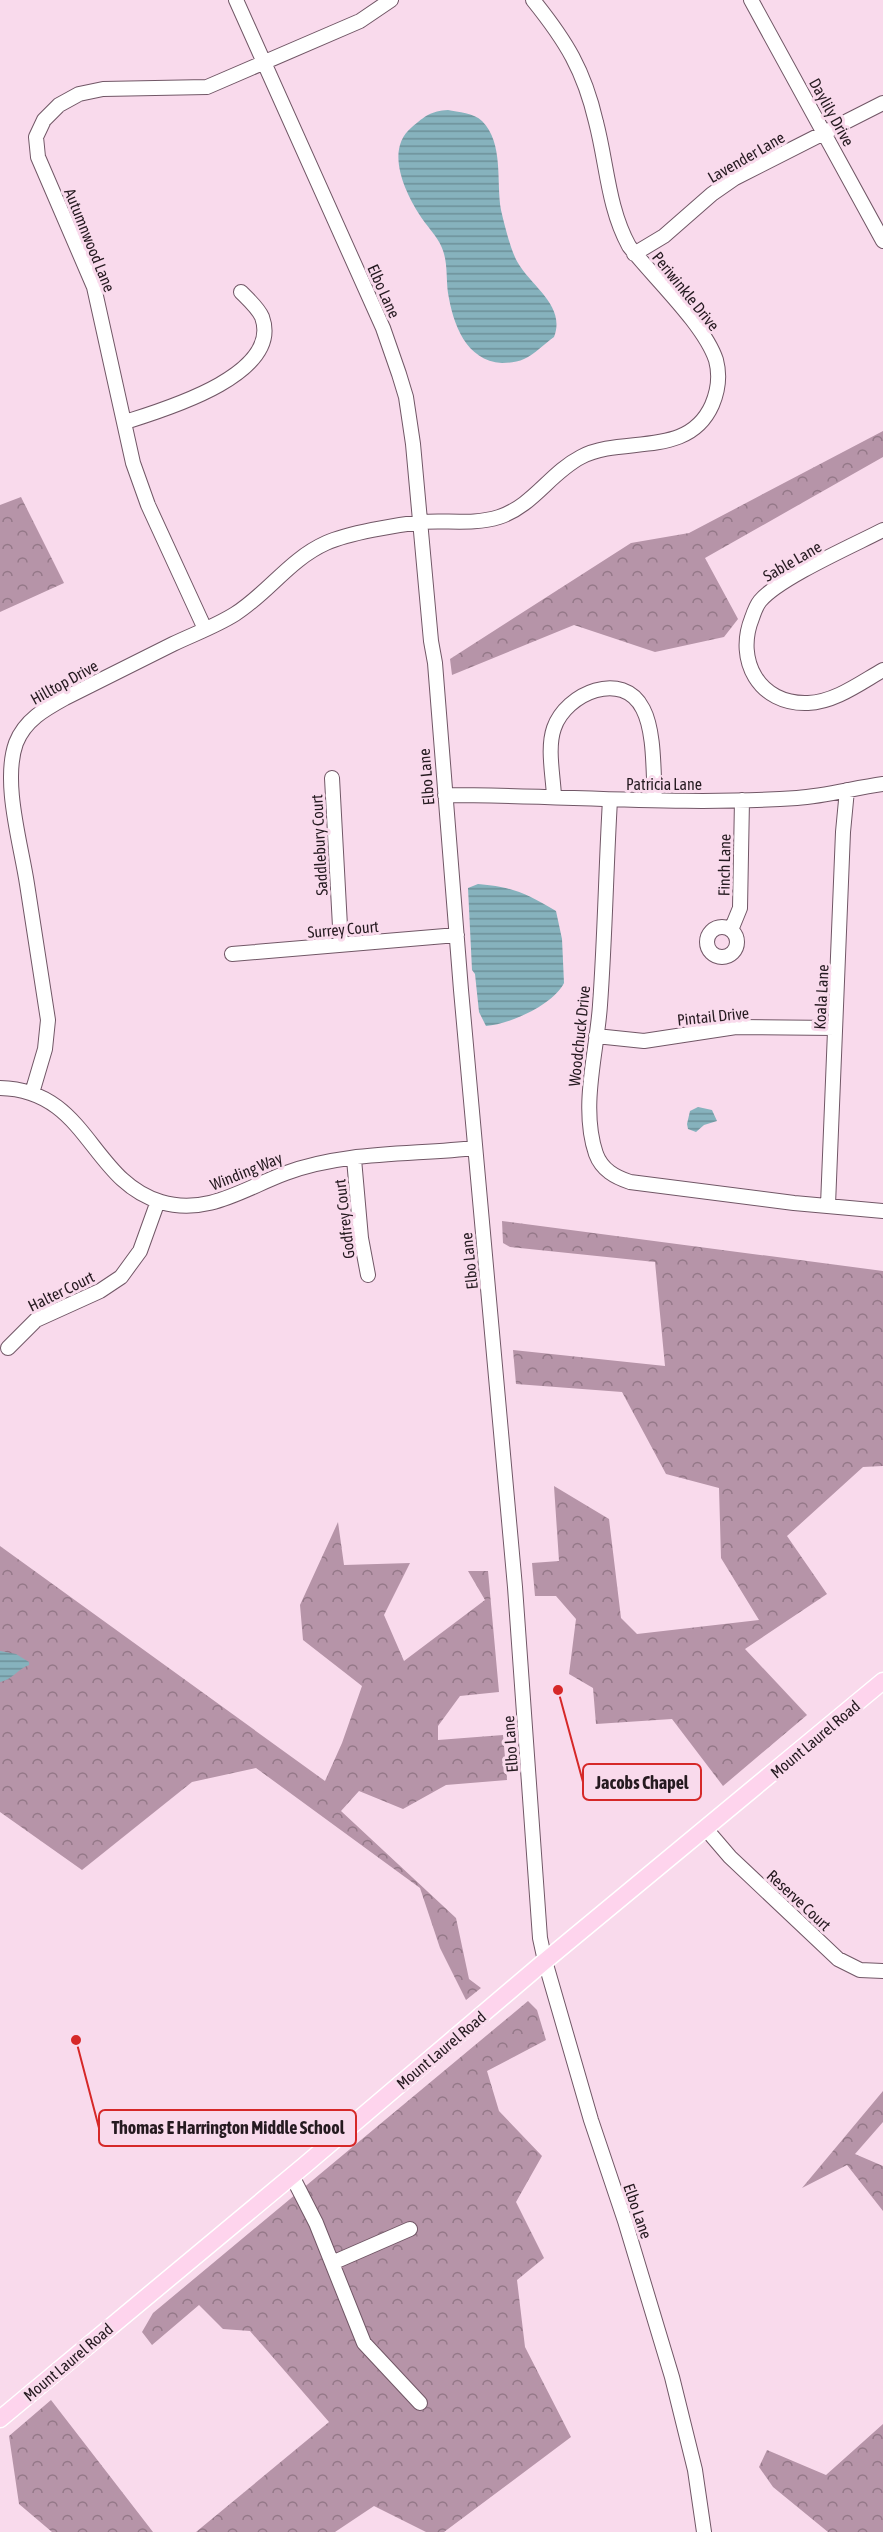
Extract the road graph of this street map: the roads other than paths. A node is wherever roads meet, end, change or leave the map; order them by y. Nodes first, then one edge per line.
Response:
1 (236, 0) edge
2 (391, 0) edge
3 (533, 0) edge
4 (751, 0) edge
5 (264, 64) junction
6 (883, 103) edge
7 (824, 132) junction
8 (883, 241) edge
9 (634, 254) junction
10 (241, 292) dead end
11 (125, 422) junction
12 (420, 522) junction
13 (883, 530) edge
14 (205, 629) junction
15 (883, 670) edge
16 (332, 778) dead end
17 (883, 784) edge
18 (847, 790) junction
19 (445, 795) junction
20 (554, 796) junction
21 (610, 800) junction
22 (655, 800) junction
23 (742, 800) junction
24 (731, 930) dead end
25 (457, 936) junction
26 (341, 945) junction
27 (232, 954) dead end
28 (835, 1028) junction
29 (596, 1036) junction
30 (0, 1088) edge
31 (32, 1093) junction
32 (475, 1148) junction
33 (354, 1158) junction
34 (158, 1201) junction
35 (828, 1205) junction
36 (883, 1211) edge
37 (368, 1275) dead end
38 (8, 1348) dead end
39 (883, 1682) edge
40 (706, 1829) junction
41 (544, 1961) junction
42 (883, 1971) edge
43 (291, 2176) junction
44 (410, 2229) dead end
45 (332, 2263) junction
46 (420, 2403) dead end
47 (0, 2419) edge
48 (704, 2532) edge

1 - 5 street, Elbo Lane
2 - 5 street
3 - 9 street, Periwinkle Drive
4 - 7 street, Daylily Drive
5 - 11 street, Autumnwood Lane
5 - 12 street, Elbo Lane
6 - 7 street, Lavender Lane
7 - 8 street, Daylily Drive
7 - 9 street, Lavender Lane
9 - 12 street, Periwinkle Drive
10 - 11 street
11 - 14 street, Autumnwood Lane
12 - 14 street, Hilltop Drive
12 - 19 street, Elbo Lane
13 - 15 street, Sable Lane
14 - 31 street, Hilltop Drive
16 - 26 street, Saddlebury Court
17 - 18 street, Patricia Lane
18 - 23 street, Patricia Lane
18 - 28 street, Koala Lane
19 - 20 street, Patricia Lane
19 - 25 street, Elbo Lane
20 - 21 street, Patricia Lane
20 - 22 street
21 - 22 street, Patricia Lane
21 - 29 street, Woodchuck Drive
22 - 23 street, Patricia Lane
23 - 24 street, Finch Lane
25 - 26 street, Surrey Court
25 - 32 street, Elbo Lane
26 - 27 street, Surrey Court
28 - 29 street, Pintail Drive
28 - 35 street, Koala Lane
29 - 35 street, Woodchuck Drive
30 - 31 street, Winding Way
31 - 34 street, Winding Way
32 - 33 street, Winding Way
32 - 41 street, Elbo Lane
33 - 34 street, Winding Way
33 - 37 street, Godfrey Court
34 - 38 street, Halter Court
35 - 36 street, Woodchuck Drive
39 - 40 main road, Mount Laurel Road
40 - 41 main road, Mount Laurel Road
40 - 42 street, Reserve Court
41 - 43 main road, Mount Laurel Road
41 - 48 street, Elbo Lane
43 - 45 street
43 - 47 main road, Mount Laurel Road
44 - 45 street
45 - 46 street

